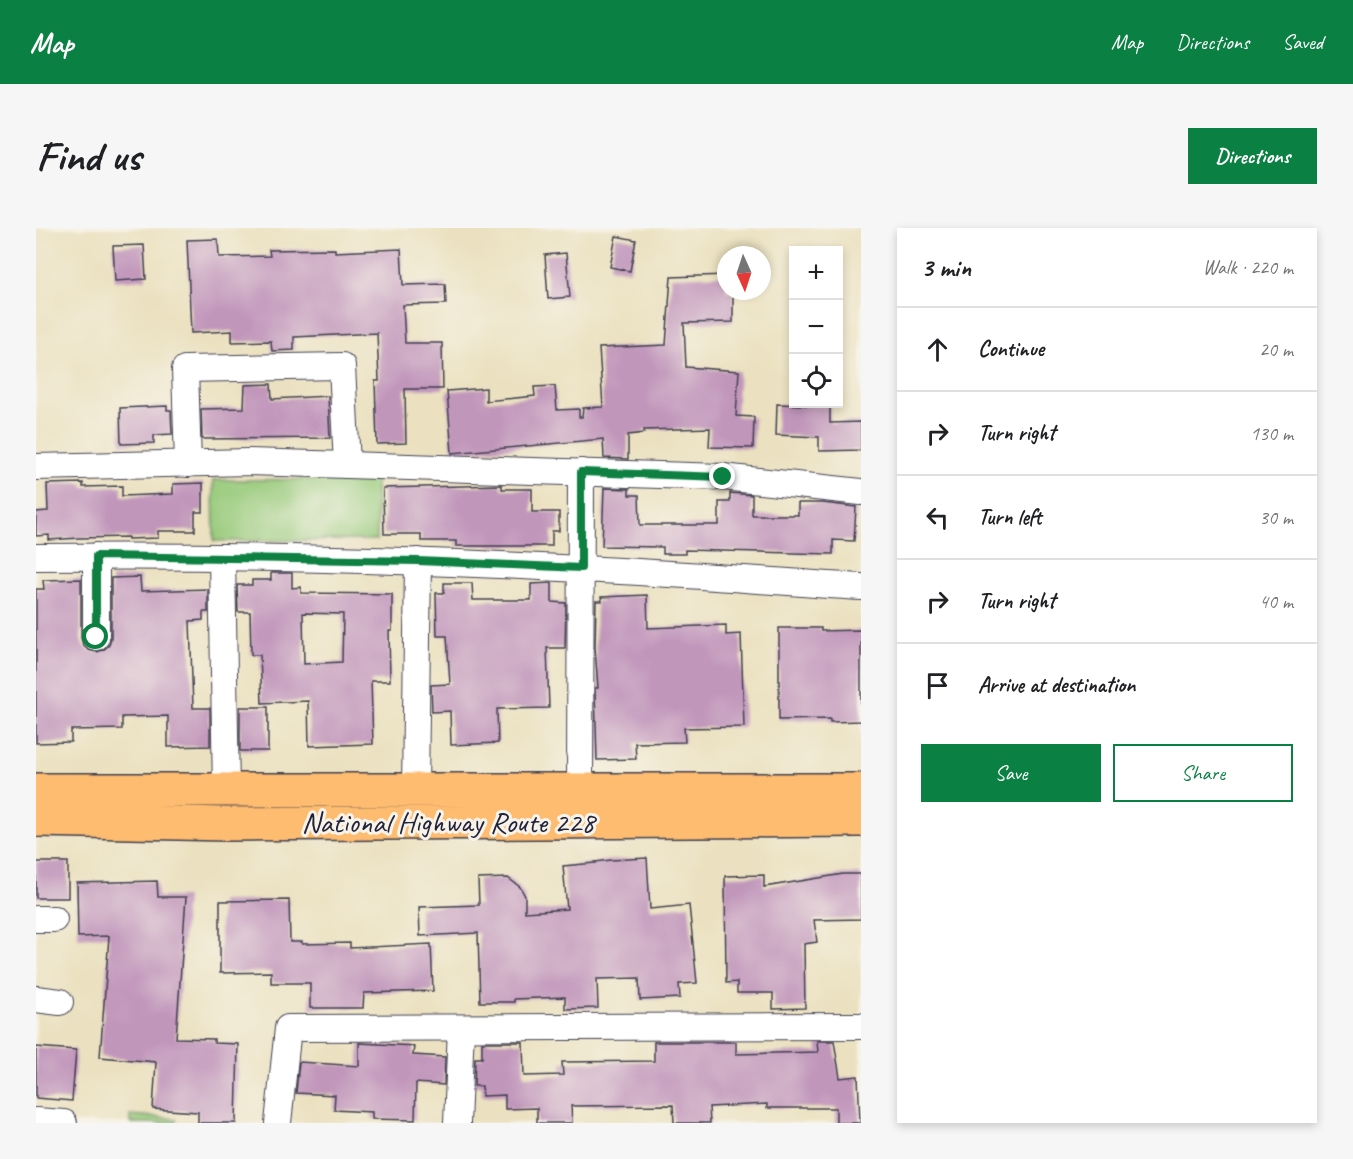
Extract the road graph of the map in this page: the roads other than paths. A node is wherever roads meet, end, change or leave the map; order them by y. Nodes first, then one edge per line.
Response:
1 (188, 464) junction
2 (347, 465) junction
3 (36, 467) edge
4 (581, 472) junction
5 (861, 492) edge
6 (96, 556) junction
7 (36, 557) edge
8 (222, 557) junction
9 (418, 561) junction
10 (581, 568) junction
11 (861, 587) edge
12 (96, 637) dead end
13 (36, 790) edge
14 (415, 790) junction
15 (580, 790) junction
16 (861, 790) edge
17 (226, 791) junction
18 (36, 820) edge
19 (861, 820) edge
20 (861, 1026) edge
21 (461, 1028) junction
22 (36, 1120) edge
23 (64, 1123) edge
24 (278, 1123) edge
25 (457, 1123) edge

1 - 2 street
1 - 2 street
1 - 3 street
2 - 4 street
4 - 5 street
4 - 10 street
6 - 7 street
6 - 8 street
6 - 12 street
8 - 9 street
8 - 17 street
9 - 10 street
9 - 14 street
10 - 11 street
10 - 15 street
13 - 17 highway, National Highway Route 228
14 - 15 highway, National Highway Route 228
14 - 17 highway, National Highway Route 228
15 - 16 highway, National Highway Route 228
18 - 19 highway, National Highway Route 228
20 - 21 street
21 - 24 street
21 - 25 street
22 - 23 street

